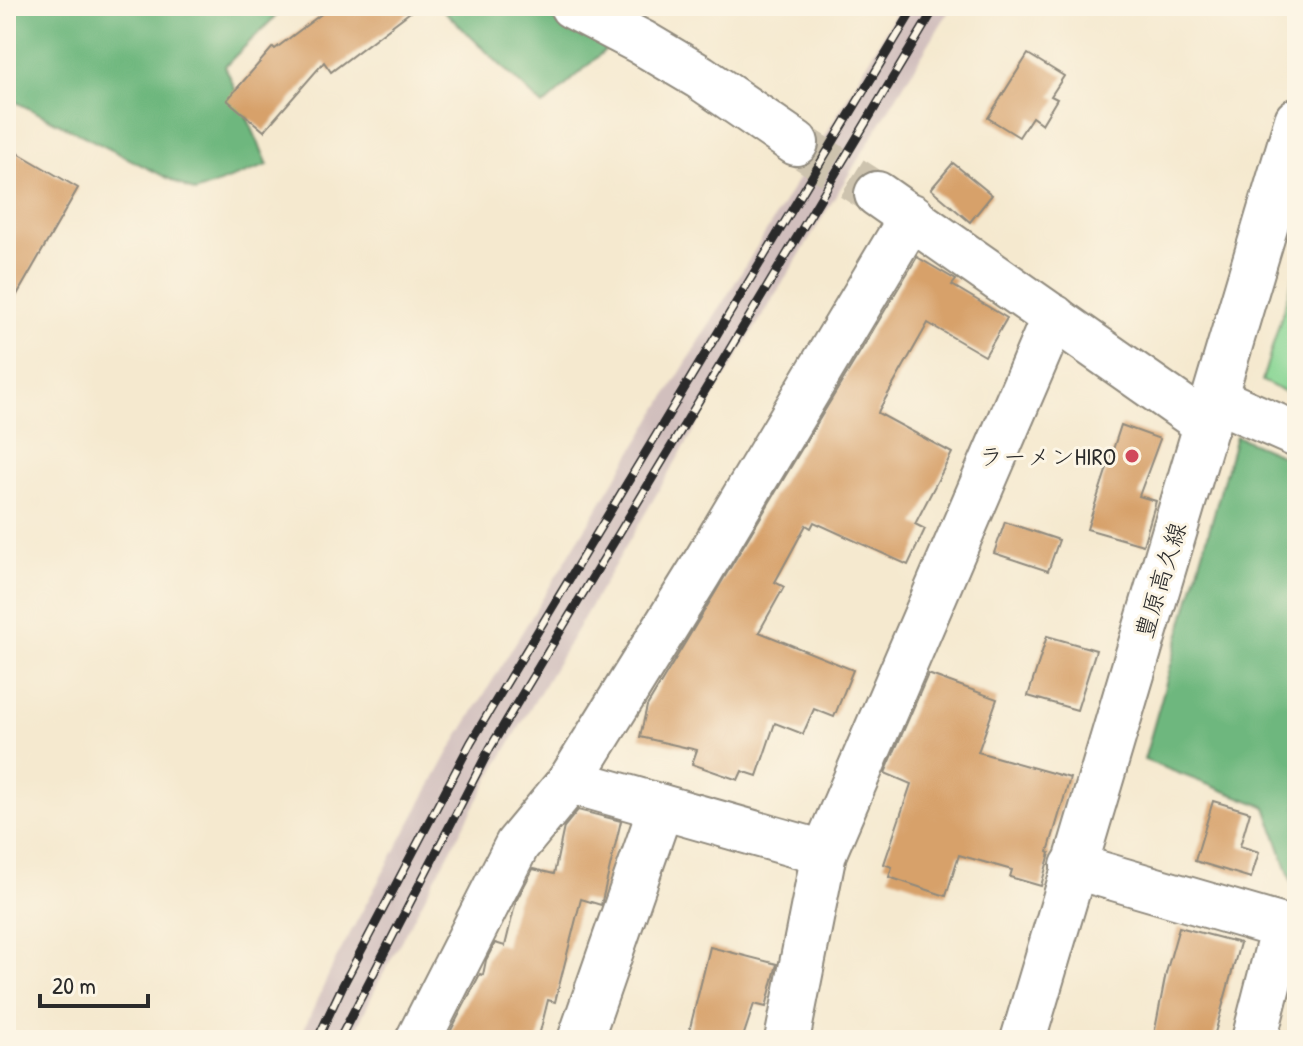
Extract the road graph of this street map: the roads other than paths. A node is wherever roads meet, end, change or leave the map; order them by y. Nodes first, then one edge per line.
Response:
1 (572, 6) edge
2 (1297, 120) edge
3 (796, 143) tunnel mouth
4 (1054, 317) junction
5 (1211, 412) junction
6 (1297, 435) edge
7 (570, 781) junction
8 (661, 807) junction
9 (824, 853) junction
10 (1073, 866) junction
11 (418, 1040) edge
12 (580, 1040) edge
13 (787, 1040) edge
14 (1023, 1040) edge
15 (1254, 1040) edge

1 - 3 street
2 - 5 street, 豊原高久線
4 - 5 street
4 - 7 street
4 - 9 street
5 - 6 street
5 - 10 street, 豊原高久線
7 - 8 street
7 - 11 street
8 - 9 street
8 - 12 street
9 - 13 street
10 - 14 street, 豊原高久線
10 - 15 street

